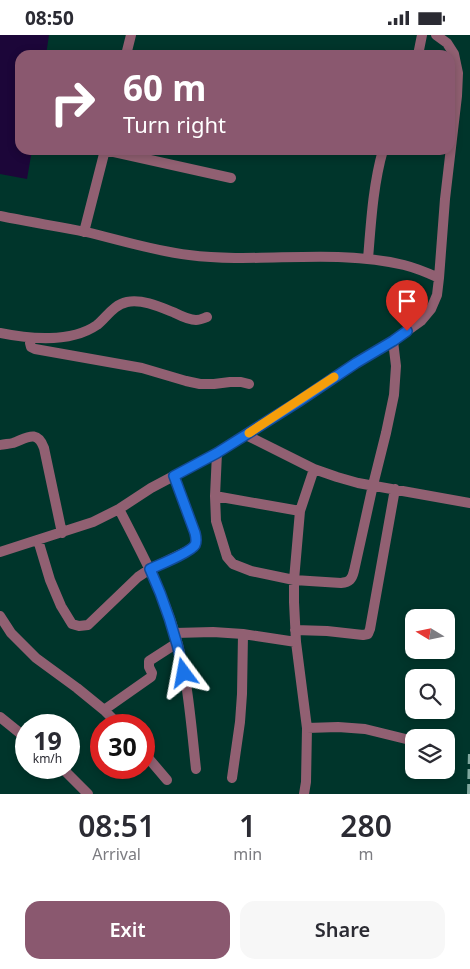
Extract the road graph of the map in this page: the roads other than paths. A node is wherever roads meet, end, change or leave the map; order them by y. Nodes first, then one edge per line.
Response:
1 (131, 35) edge
2 (422, 35) edge
3 (436, 35) edge
4 (127, 50) edge
5 (419, 50) edge
6 (451, 50) edge
7 (455, 59) edge
8 (455, 113) edge
9 (104, 155) edge
10 (128, 155) edge
11 (382, 155) edge
12 (450, 155) edge
13 (231, 177) dead end
14 (0, 217) edge
15 (84, 232) junction
16 (368, 259) junction
17 (439, 278) junction
18 (208, 317) dead end
19 (0, 333) edge
20 (31, 338) junction
21 (393, 341) junction
22 (249, 384) dead end
23 (246, 435) junction
24 (0, 445) edge
25 (217, 453) junction
26 (314, 469) junction
27 (174, 476) junction
28 (373, 485) junction
29 (395, 489) junction
30 (215, 496) junction
31 (470, 503) edge
32 (119, 509) junction
33 (300, 511) junction
34 (62, 533) junction
35 (38, 540) junction
36 (0, 552) edge
37 (150, 569) junction
38 (294, 580) junction
39 (0, 616) edge
40 (295, 630) junction
41 (243, 634) junction
42 (176, 638) junction
43 (296, 642) junction
44 (104, 710) junction
45 (108, 714) edge
46 (0, 717) edge
47 (307, 728) junction
48 (15, 729) edge
49 (405, 739) edge
50 (155, 766) edge
51 (196, 769) dead end
52 (232, 778) dead end
53 (73, 779) edge
54 (167, 780) dead end
55 (88, 794) edge
56 (304, 794) edge

1 - 4 street
2 - 5 street
3 - 6 street
7 - 8 street
9 - 15 street
10 - 13 street
11 - 16 street
12 - 17 street
14 - 15 street
15 - 16 street
16 - 17 street
17 - 21 street
18 - 20 street
19 - 20 street
20 - 22 street
21 - 23 street
21 - 28 street
23 - 25 street
23 - 26 street
24 - 34 street
25 - 27 street
25 - 30 street
26 - 28 street
26 - 33 street
27 - 32 street
27 - 37 street
28 - 29 street
28 - 38 street
29 - 31 street
29 - 40 street
30 - 33 street
30 - 38 street
32 - 34 street
32 - 37 street
33 - 38 street
34 - 35 street
35 - 36 street
35 - 37 street
37 - 42 street
38 - 40 street
39 - 44 street
40 - 43 street
41 - 42 street
41 - 43 street
41 - 52 street
42 - 44 street
42 - 51 street
43 - 47 street
44 - 45 street
46 - 48 street
47 - 49 street
47 - 56 street
50 - 54 street
53 - 55 street

